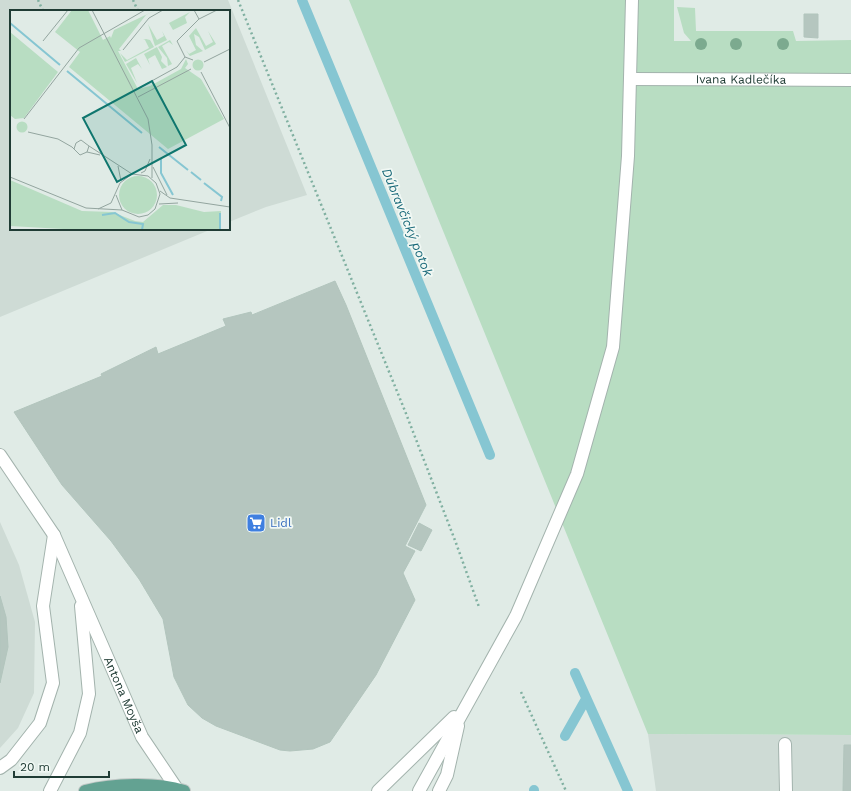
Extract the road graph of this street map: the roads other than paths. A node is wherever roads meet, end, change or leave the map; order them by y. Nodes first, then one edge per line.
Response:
1 (632, 0) edge
2 (630, 79) junction
3 (851, 80) edge
4 (0, 455) edge
5 (0, 463) edge
6 (12, 473) junction
7 (54, 535) junction
8 (80, 595) junction
9 (462, 710) junction
10 (785, 744) dead end
11 (0, 768) edge
12 (181, 790) edge
13 (50, 791) edge
14 (85, 791) edge
15 (378, 791) edge
16 (418, 791) edge
17 (439, 791) edge
18 (786, 791) edge

1 - 2 street
2 - 3 street, Ivana Kadlečíka
2 - 9 street
4 - 6 street, Antona Moyša
5 - 6 street, Antona Moyša
6 - 7 street, Antona Moyša
7 - 8 street, Antona Moyša
7 - 11 street
8 - 12 street, Antona Moyša
8 - 13 street, Antona Moyša
9 - 15 street
9 - 16 street
9 - 17 street
10 - 18 street
12 - 14 main road

